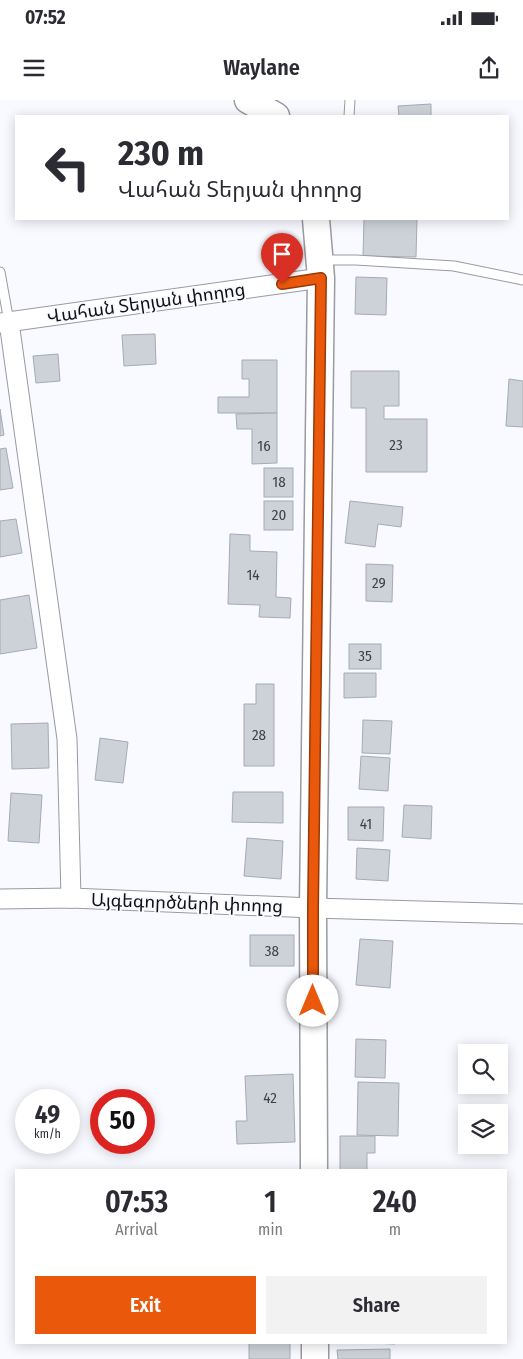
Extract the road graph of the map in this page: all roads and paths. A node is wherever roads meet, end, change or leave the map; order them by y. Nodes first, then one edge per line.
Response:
1 (248, 100) edge
2 (350, 100) edge
3 (274, 115) edge
4 (349, 115) edge
5 (316, 220) edge
6 (320, 269) junction
7 (0, 272) edge
8 (523, 280) edge
9 (4, 322) edge
10 (71, 898) junction
11 (0, 899) edge
12 (313, 908) junction
13 (523, 914) edge
14 (314, 1169) edge
15 (315, 1344) edge
16 (316, 1359) edge

1 - 3 main road
2 - 4 lane
5 - 6 main road
6 - 8 lane
6 - 9 street, Վահան Տերյան փողոց
6 - 12 main road
7 - 9 lane
9 - 10 street
10 - 11 street, Այգեգործների փողոց
10 - 12 street, Այգեգործների փողոց
12 - 13 street, Այգեգործների փողոց
12 - 14 main road
15 - 16 main road

